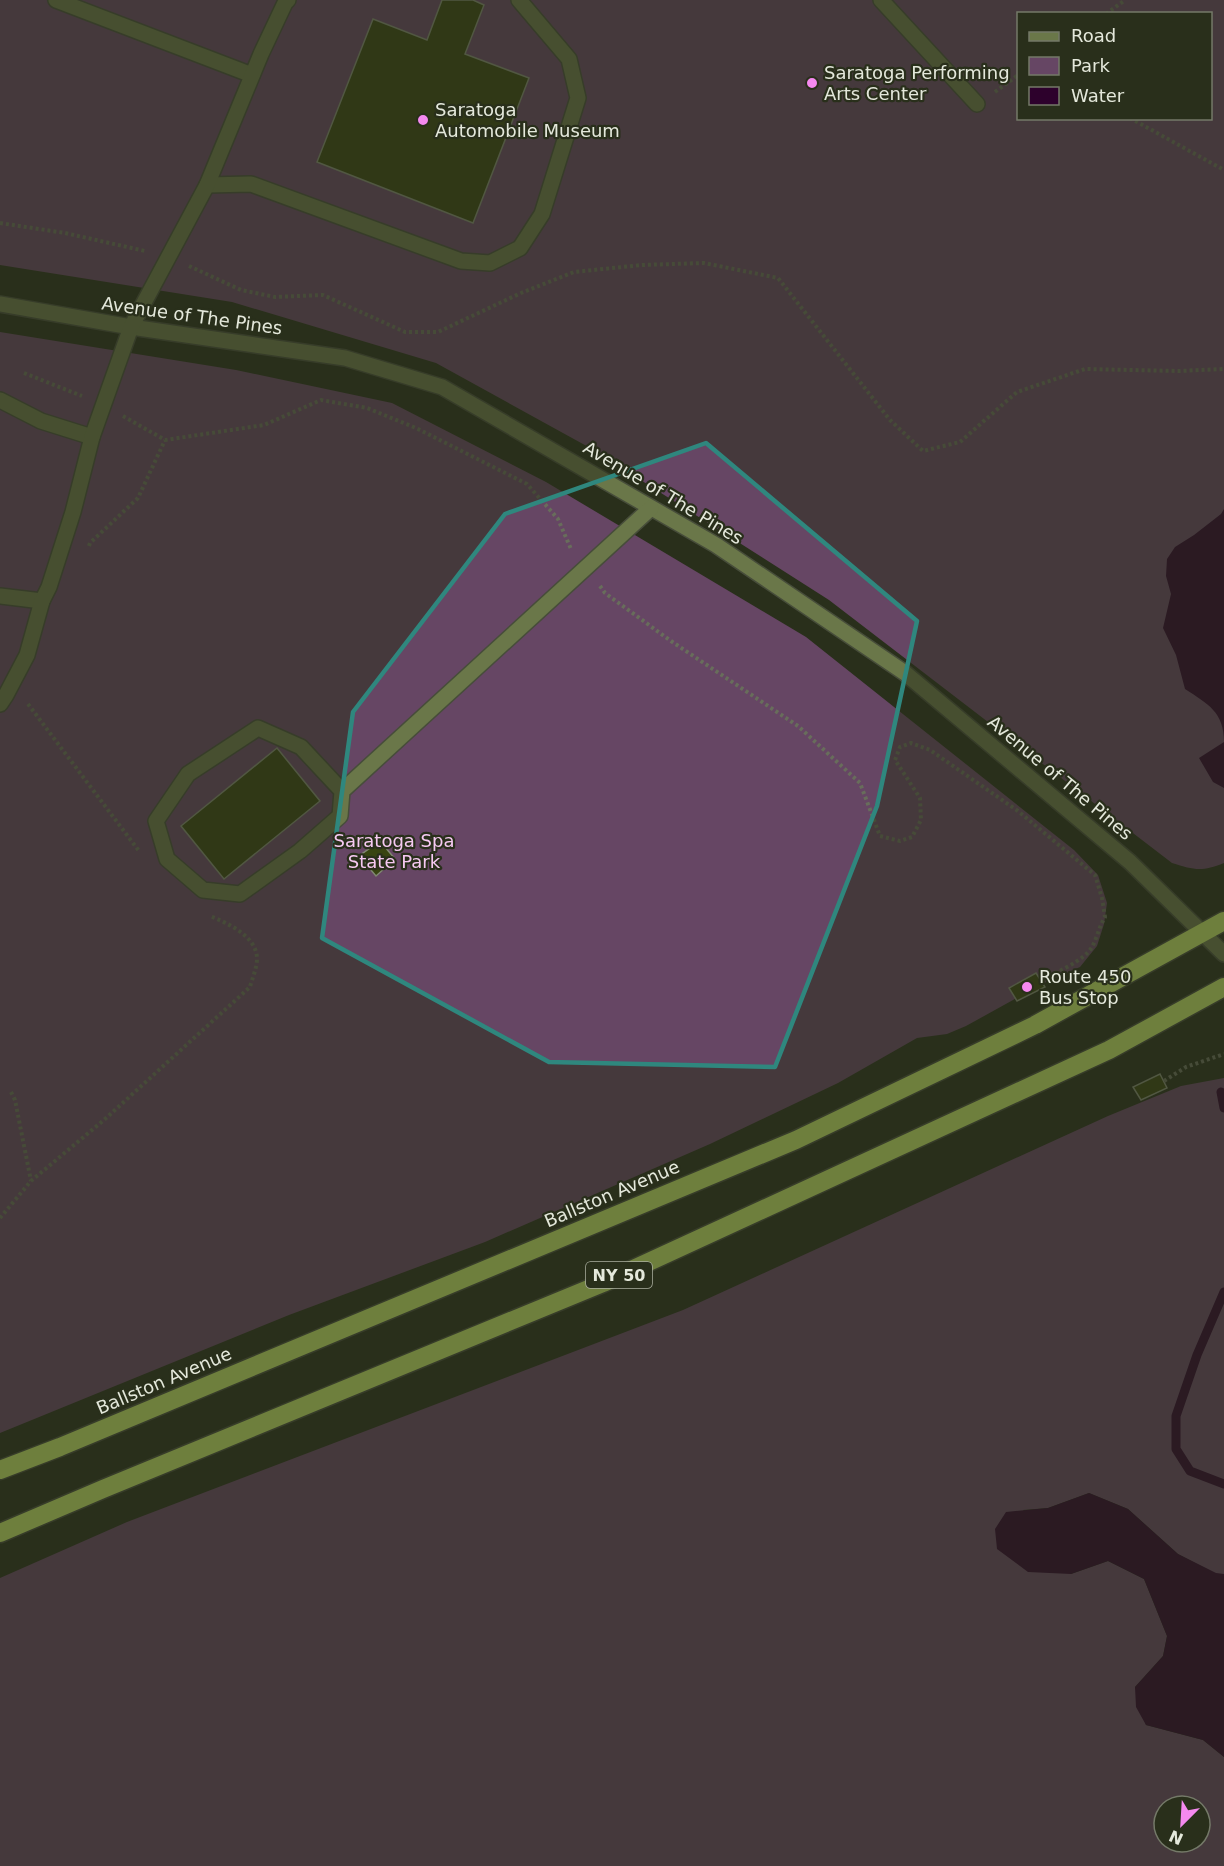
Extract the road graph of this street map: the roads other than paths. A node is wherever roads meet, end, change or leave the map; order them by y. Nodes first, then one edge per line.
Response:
1 (56, 0) edge
2 (288, 0) edge
3 (519, 0) edge
4 (880, 0) edge
5 (252, 75) junction
6 (977, 104) dead end
7 (207, 184) junction
8 (0, 304) edge
9 (131, 327) junction
10 (0, 400) edge
11 (92, 437) junction
12 (651, 508) junction
13 (0, 596) edge
14 (42, 601) junction
15 (0, 704) edge
16 (342, 791) junction
17 (1224, 921) edge
18 (1203, 933) junction
19 (1224, 954) edge
20 (1224, 987) edge
21 (0, 1470) edge
22 (0, 1533) edge

1 - 5 street
2 - 5 street
3 - 7 street
4 - 6 street
5 - 7 street
7 - 9 street
8 - 9 street, Avenue of The Pines
9 - 11 street
9 - 12 street, Avenue of The Pines
10 - 11 street
11 - 14 street
12 - 16 street
12 - 18 street, Avenue of The Pines
13 - 14 street
14 - 15 street
16 - 16 street
17 - 18 highway, Ballston Avenue
18 - 19 street, Avenue of The Pines
18 - 21 highway, Ballston Avenue
20 - 22 highway, NY 50

